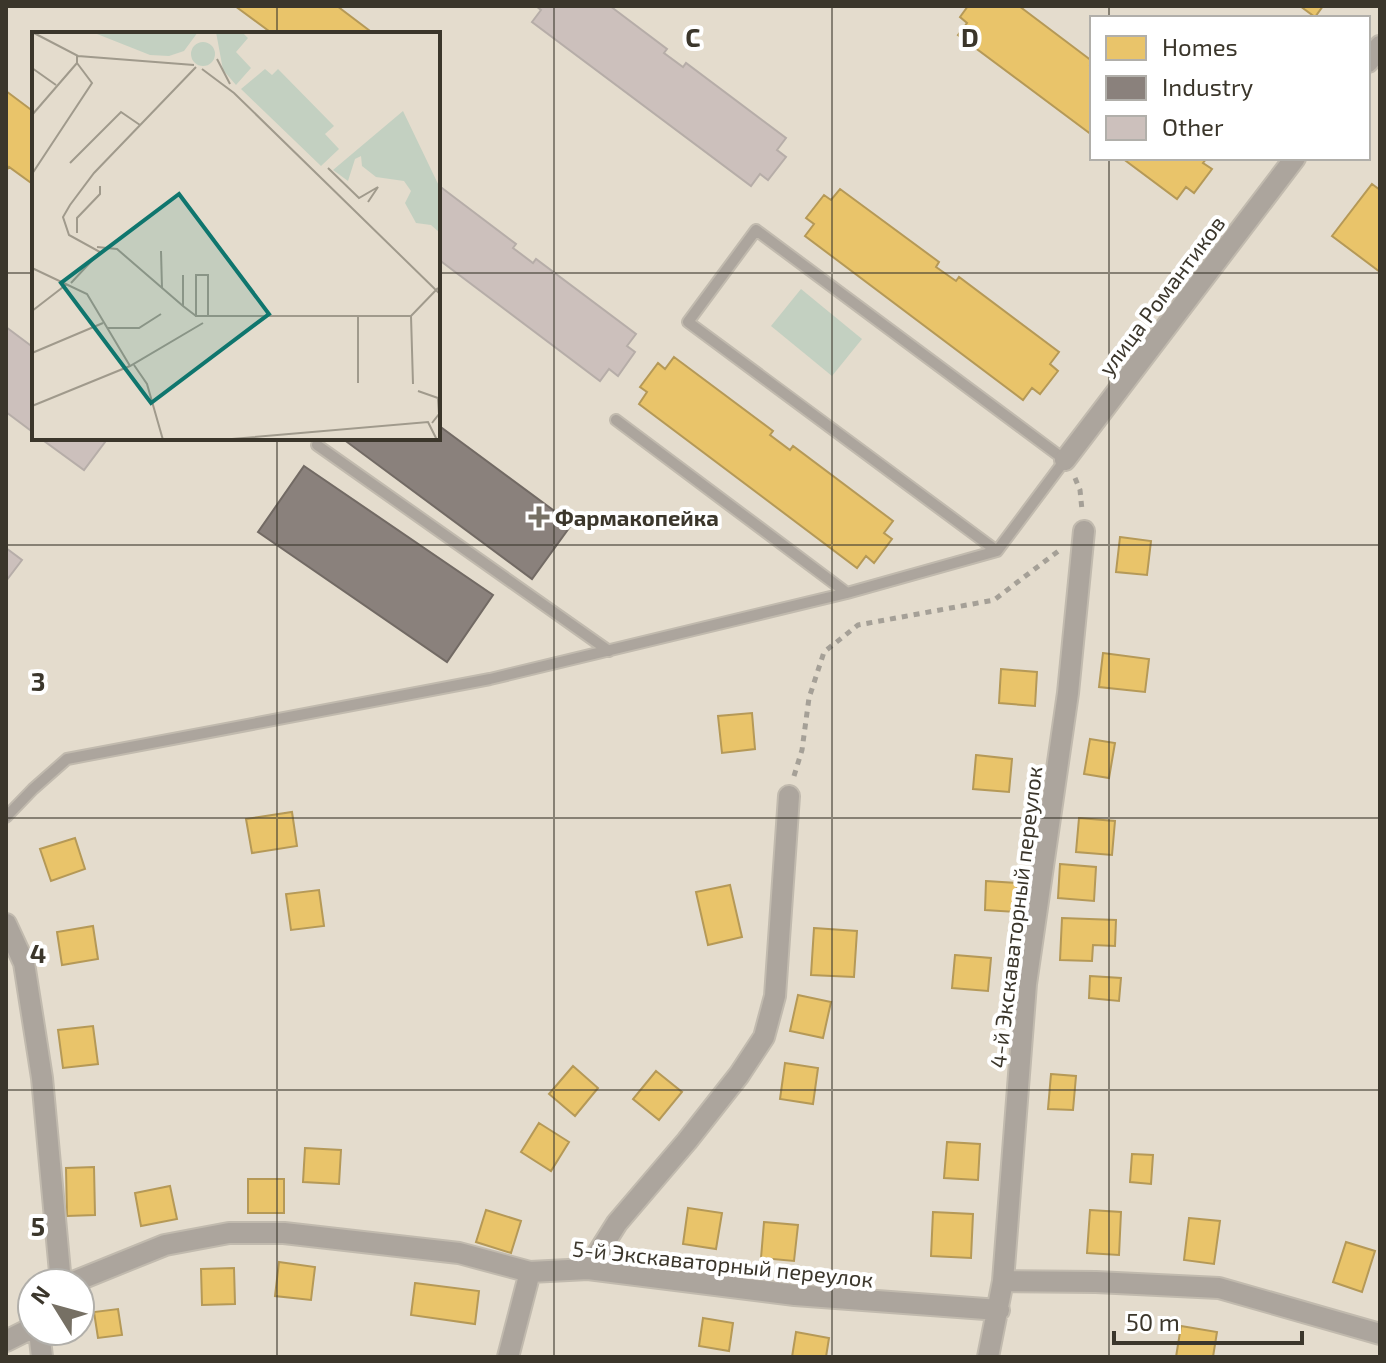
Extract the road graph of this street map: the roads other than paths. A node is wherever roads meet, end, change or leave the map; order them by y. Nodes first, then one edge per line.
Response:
1 (1293, 160) edge
2 (616, 420) dead end
3 (317, 445) dead end
4 (1066, 459) junction
5 (1084, 531) road end
6 (997, 551) junction
7 (847, 593) junction
8 (609, 651) junction
9 (789, 796) road end
10 (6, 817) edge
11 (6, 924) edge
12 (60, 1267) edge
13 (588, 1269) junction
14 (530, 1272) junction
15 (96, 1273) edge
16 (1003, 1281) junction
17 (999, 1310) junction
18 (1380, 1334) edge
19 (508, 1357) edge
20 (988, 1357) edge

1 - 4 street, улица Романтиков
2 - 7 lane
3 - 8 lane
4 - 6 lane
4 - 6 lane
5 - 16 street, 4-й Экскаваторный переулок
6 - 7 lane
7 - 8 lane
8 - 10 lane
9 - 13 street
11 - 12 street
13 - 14 street, 5-й Экскаваторный переулок
13 - 17 street, 5-й Экскаваторный переулок
14 - 15 street, 5-й Экскаваторный переулок
14 - 19 street
16 - 17 street, 4-й Экскаваторный переулок
16 - 18 street
17 - 20 street, 4-й Экскаваторный переулок

